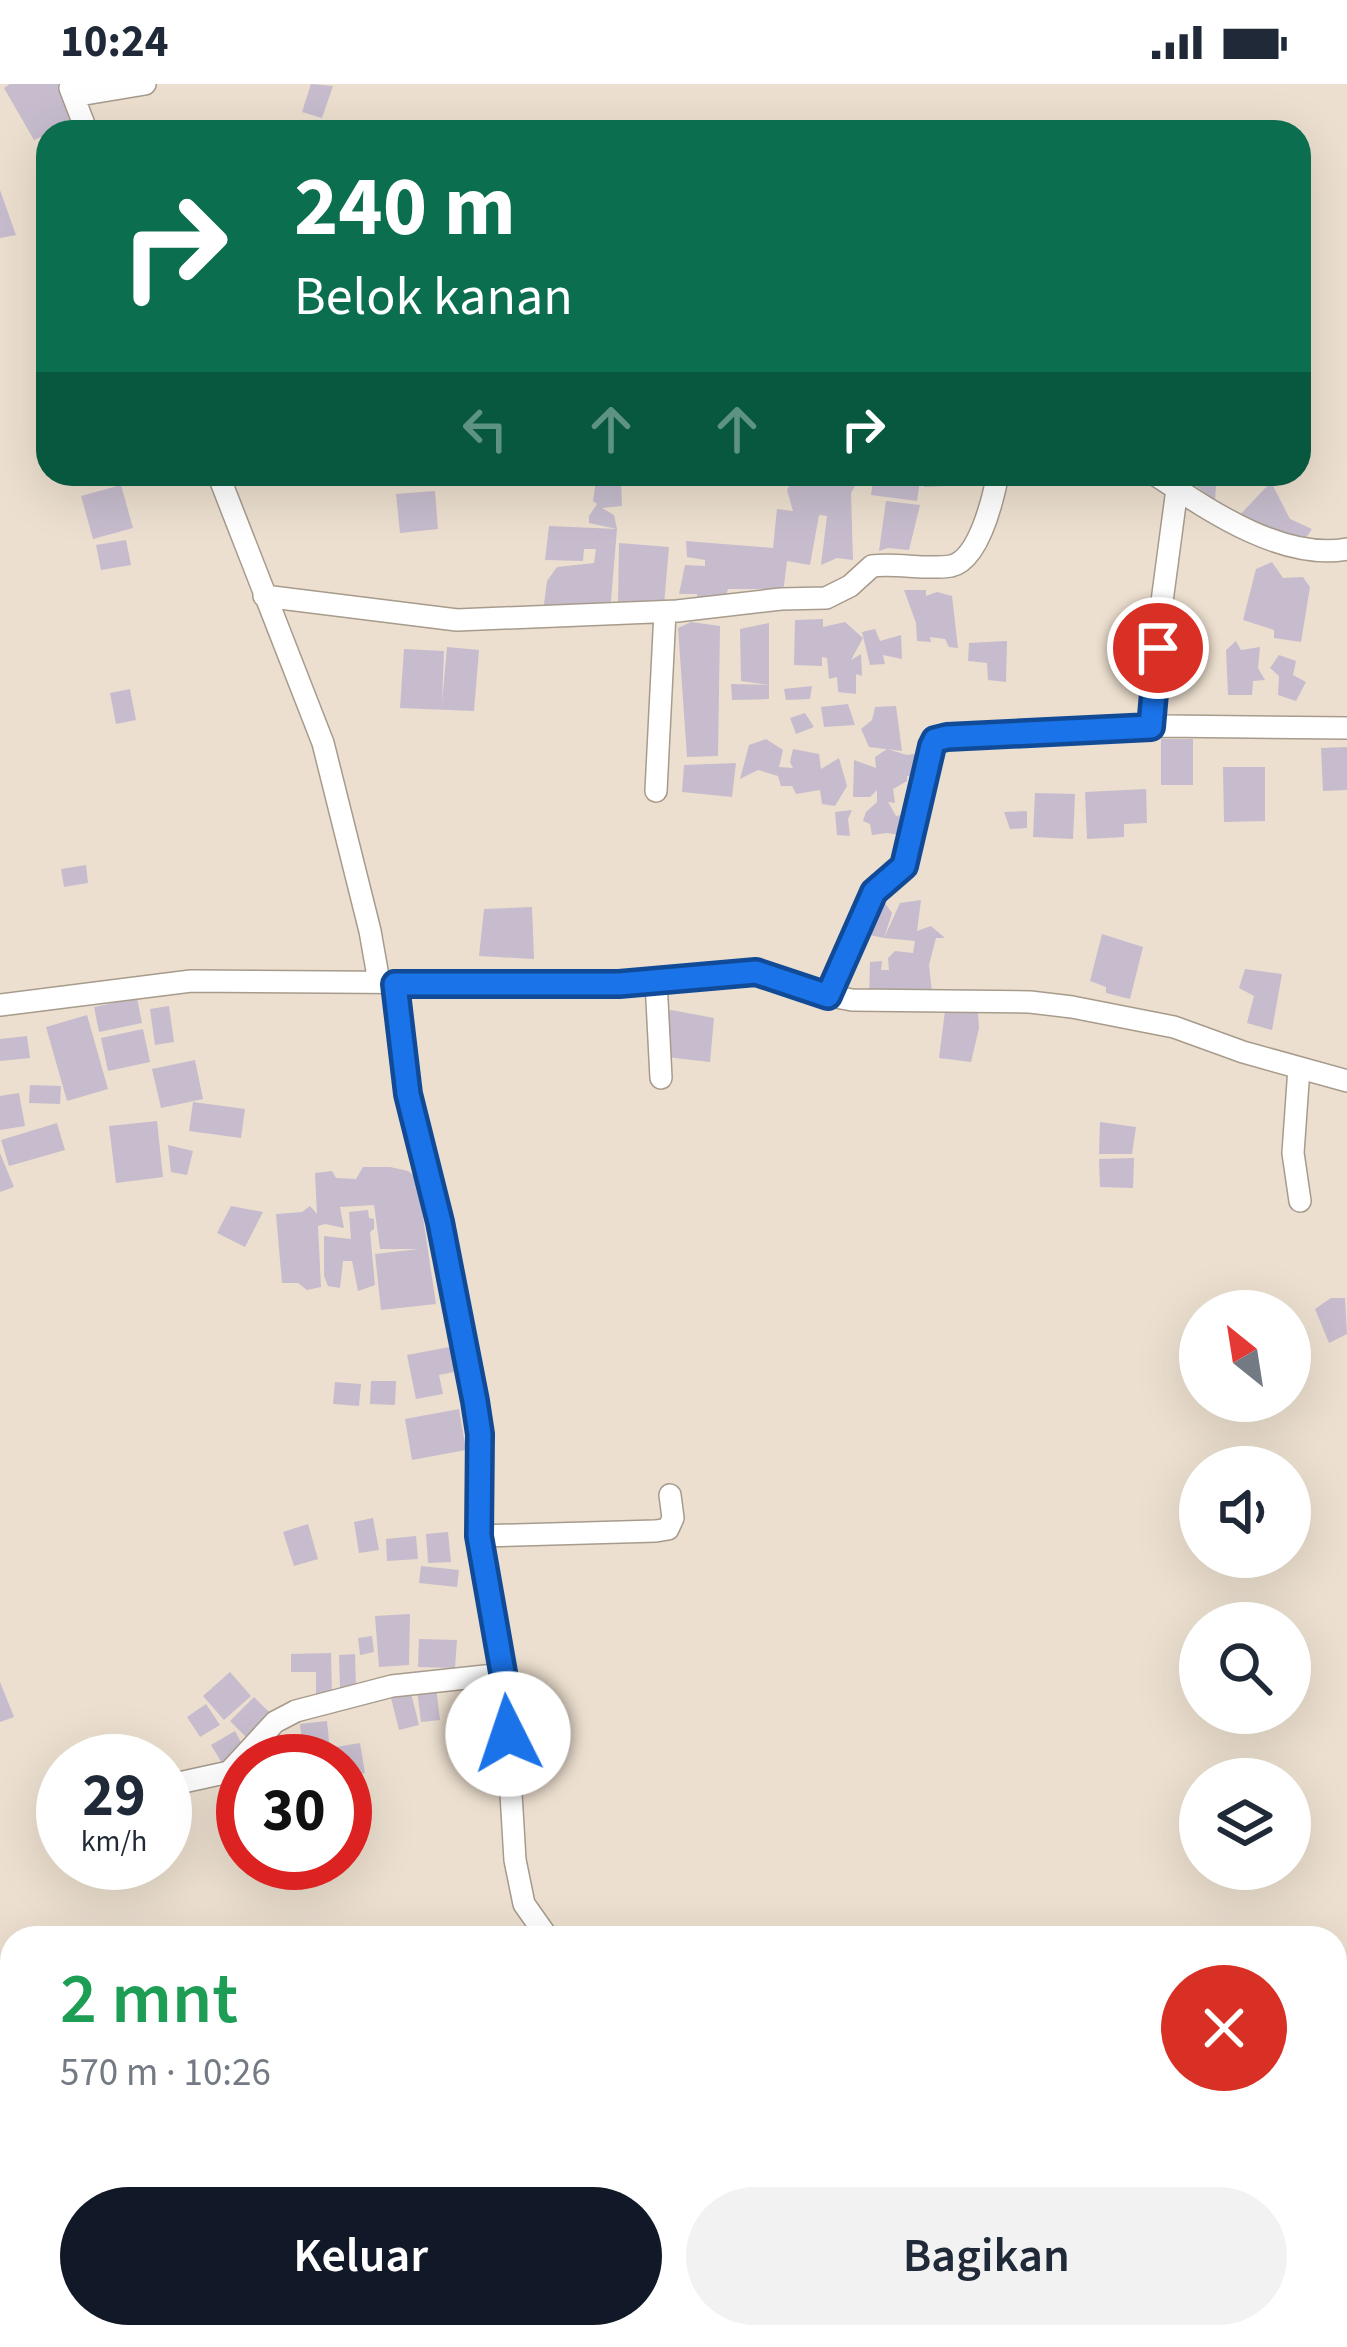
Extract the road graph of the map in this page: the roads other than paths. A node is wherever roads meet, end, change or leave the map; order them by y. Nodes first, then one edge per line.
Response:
1 (146, 84) edge
2 (71, 90) edge
3 (82, 120) edge
4 (223, 486) edge
5 (996, 486) edge
6 (1172, 486) edge
7 (1177, 489) junction
8 (1347, 550) edge
9 (265, 596) junction
10 (665, 612) junction
11 (1151, 727) junction
12 (1347, 728) edge
13 (656, 791) dead end
14 (656, 980) junction
15 (387, 983) junction
16 (828, 996) junction
17 (0, 1005) edge
18 (1299, 1068) junction
19 (661, 1078) dead end
20 (1347, 1081) edge
21 (1300, 1201) dead end
22 (670, 1495) dead end
23 (479, 1536) junction
24 (504, 1674) junction
25 (192, 1780) edge
26 (540, 1926) edge

1 - 2 street
2 - 3 street
4 - 9 street
5 - 10 street
6 - 7 street
7 - 8 street
7 - 11 street
9 - 10 street
9 - 15 street
10 - 13 street
11 - 12 street
11 - 16 street
14 - 15 street
14 - 16 street
14 - 19 street
15 - 17 street
15 - 23 street
16 - 18 street
18 - 20 street
18 - 21 street
22 - 23 street
23 - 24 street
24 - 25 street
24 - 26 street

